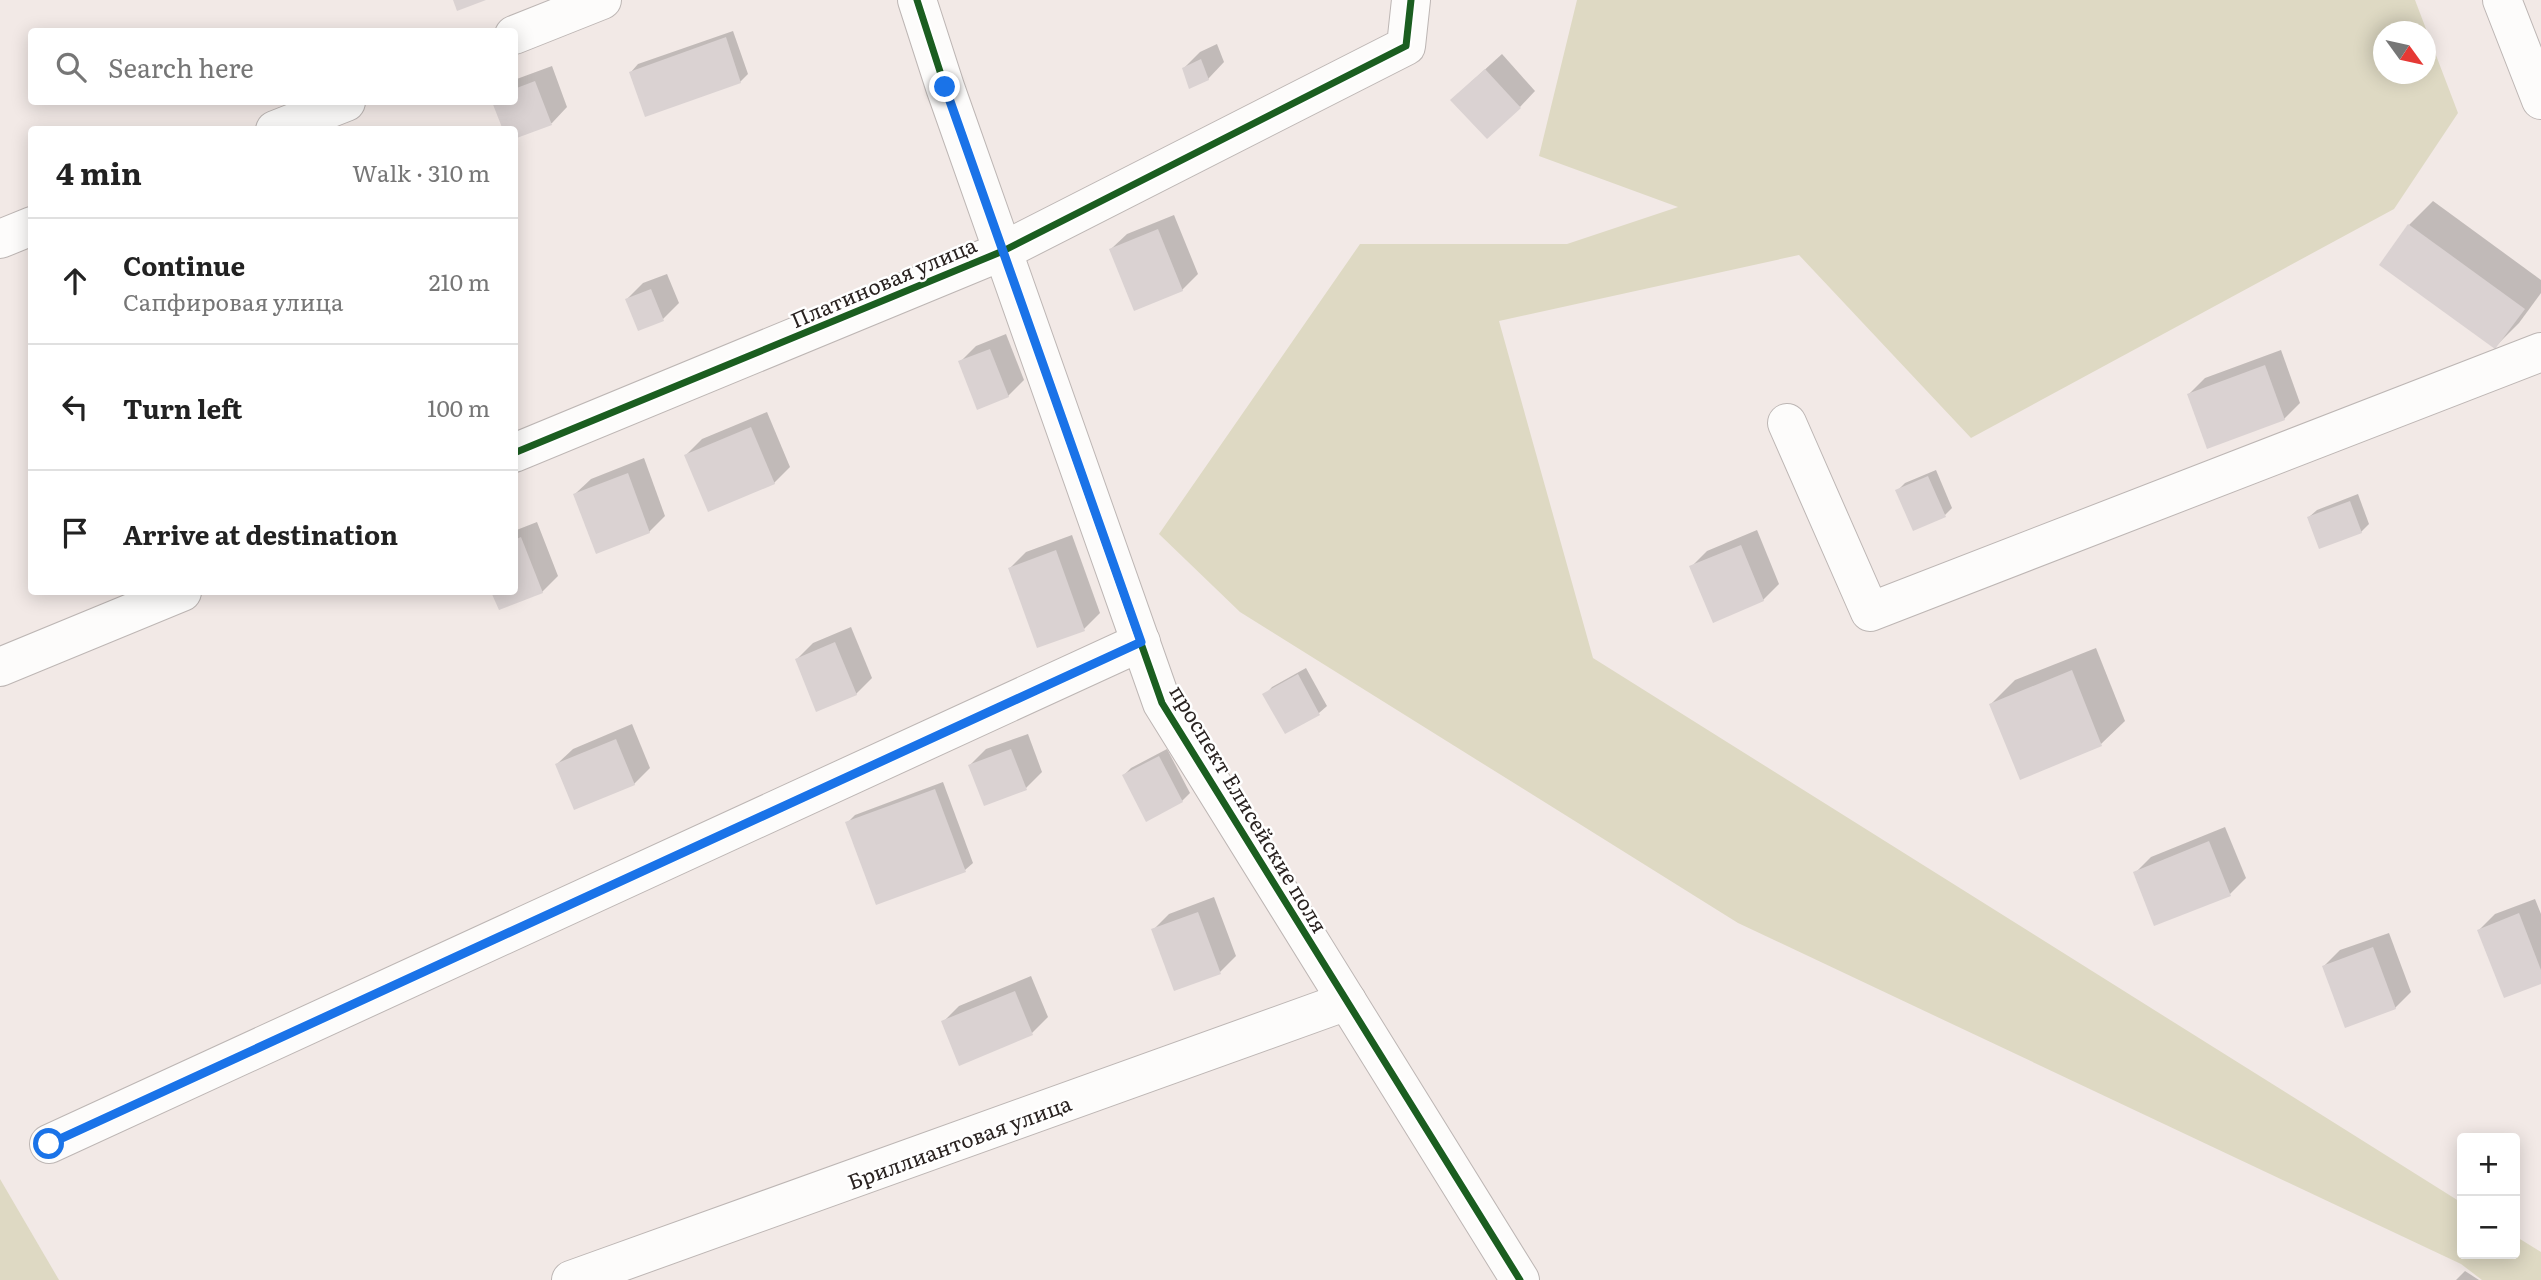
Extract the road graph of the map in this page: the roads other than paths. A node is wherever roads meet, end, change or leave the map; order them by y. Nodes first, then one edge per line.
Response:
1 (602, 0) edge
2 (917, 0) edge
3 (1411, 0) edge
4 (2502, 0) edge
5 (518, 33) edge
6 (2541, 100) edge
7 (338, 105) edge
8 (285, 126) edge
9 (28, 228) edge
10 (0, 239) edge
11 (1003, 251) junction
12 (2541, 352) edge
13 (1787, 423) dead end
14 (518, 451) edge
15 (175, 595) edge
16 (1141, 642) junction
17 (0, 667) edge
18 (1347, 1001) junction
19 (49, 1144) dead end
20 (571, 1280) edge
21 (1520, 1280) edge

1 - 5 street
2 - 11 street, проспект Елисейские поля
3 - 11 street, Платиновая улица
4 - 6 street
7 - 8 street
9 - 10 street
11 - 14 street, Платиновая улица
11 - 16 street, проспект Елисейские поля
12 - 13 street
15 - 17 street
16 - 18 street, проспект Елисейские поля
16 - 19 street
18 - 20 street, Бриллиантовая улица
18 - 21 street, проспект Елисейские поля

